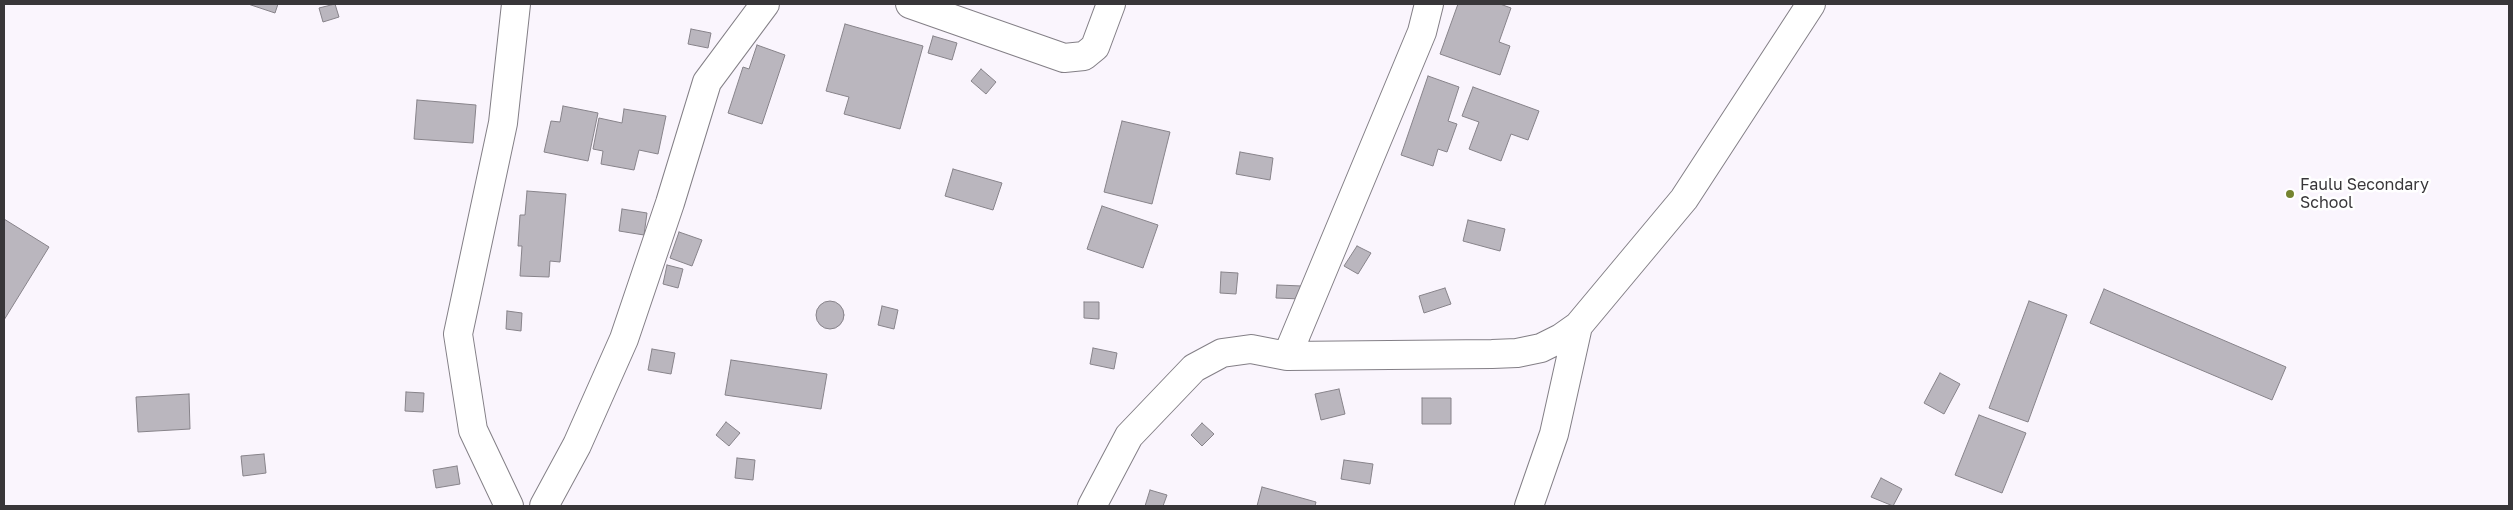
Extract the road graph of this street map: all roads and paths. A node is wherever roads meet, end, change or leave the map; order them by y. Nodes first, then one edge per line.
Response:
1 (516, 4) edge
2 (766, 4) edge
3 (910, 4) edge
4 (1110, 4) edge
5 (1429, 4) edge
6 (1811, 4) edge
7 (1578, 326) junction
8 (1287, 356) junction
9 (509, 506) edge
10 (544, 506) edge
11 (1092, 506) edge
12 (1529, 506) edge

1 - 9 street
2 - 10 street
3 - 4 street
5 - 8 street
6 - 7 street
7 - 8 street
7 - 12 street
8 - 11 street

